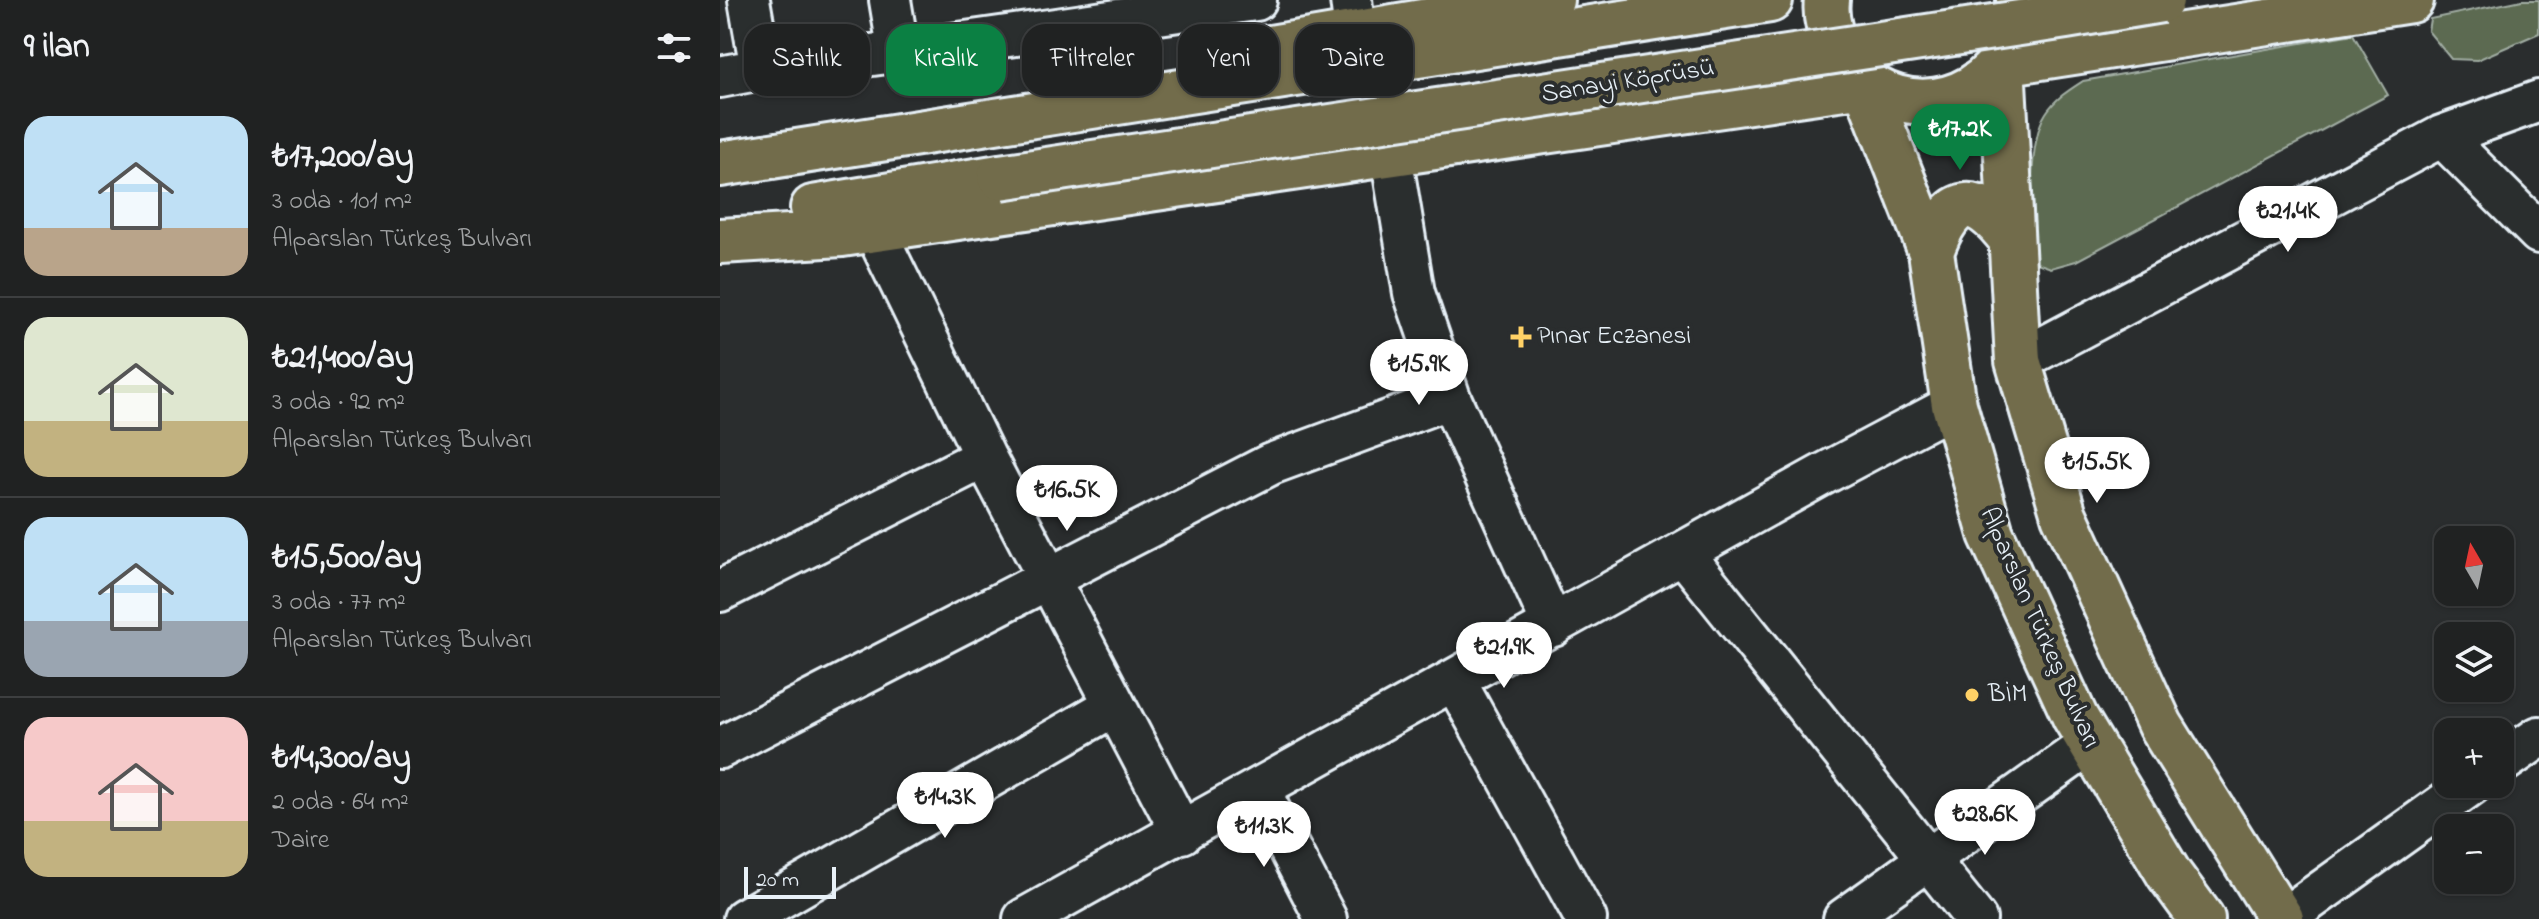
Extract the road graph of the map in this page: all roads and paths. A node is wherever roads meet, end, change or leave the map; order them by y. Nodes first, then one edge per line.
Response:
1 (749, 0) edge
2 (890, 0) edge
3 (1256, 0) edge
4 (1551, 0) edge
5 (1770, 0) edge
6 (1827, 0) edge
7 (2019, 0) edge
8 (2161, 0) edge
9 (2411, 0) edge
10 (1169, 6) edge
11 (1028, 16) edge
12 (1353, 17) edge
13 (753, 24) edge
14 (894, 24) edge
15 (1001, 24) edge
16 (2002, 63) junction
17 (744, 72) edge
18 (720, 77) edge
19 (1865, 84) junction
20 (2539, 101) edge
21 (2442, 136) junction
22 (720, 148) edge
23 (1391, 155) junction
24 (720, 164) edge
25 (720, 224) edge
26 (874, 229) junction
27 (2539, 233) edge
28 (2011, 239) junction
29 (720, 241) edge
30 (1931, 252) junction
31 (2018, 361) junction
32 (1450, 398) junction
33 (1954, 405) junction
34 (985, 457) junction
35 (1683, 553) junction
36 (1048, 578) junction
37 (720, 591) edge
38 (1553, 626) junction
39 (1455, 681) junction
40 (1115, 705) junction
41 (2539, 737) edge
42 (2090, 744) junction
43 (720, 748) edge
44 (2514, 754) edge
45 (1259, 790) junction
46 (2452, 798) edge
47 (1182, 833) junction
48 (1929, 858) junction
49 (1068, 908) edge
50 (744, 919) edge
51 (1024, 919) edge
52 (1326, 919) edge
53 (1586, 919) edge
54 (1844, 919) edge
55 (1976, 919) edge
56 (2202, 919) edge
57 (2282, 919) edge

1 - 13 street
2 - 14 street
3 - 10 street
4 - 12 main road
5 - 24 main road
6 - 19 main road
7 - 16 main road
8 - 25 main road, Sanayi Köprüsü, bridge
9 - 16 main road
10 - 11 street
11 - 15 street
12 - 22 main road
16 - 19 main road
16 - 28 main road
17 - 18 street
19 - 23 main road
19 - 30 main road, Alparslan Türkeş Bulvarı
20 - 21 street
21 - 27 street
21 - 31 street
23 - 26 main road
23 - 32 street
26 - 29 main road
26 - 34 street
28 - 30 main road
28 - 31 main road
30 - 33 main road, Alparslan Türkeş Bulvarı
31 - 57 main road
32 - 36 street
32 - 38 street
33 - 35 street
33 - 42 main road, Alparslan Türkeş Bulvarı
34 - 36 street
34 - 37 street
35 - 38 street
35 - 48 street
36 - 40 street
36 - 43 street
38 - 39 street
39 - 45 street
39 - 53 street
40 - 47 street
40 - 50 street
41 - 44 street
42 - 48 street
42 - 56 main road, Alparslan Türkeş Bulvarı
45 - 47 street
45 - 52 street
46 - 57 street
47 - 49 street
48 - 54 street
48 - 55 street
49 - 51 street

